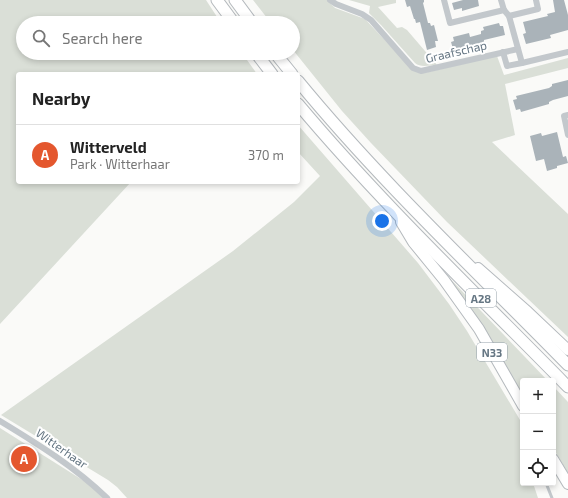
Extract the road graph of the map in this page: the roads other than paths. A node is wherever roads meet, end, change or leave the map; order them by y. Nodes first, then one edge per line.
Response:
1 (217, 0) edge
2 (235, 0) edge
3 (330, 0) edge
4 (444, 0) edge
5 (501, 0) edge
6 (536, 0) edge
7 (504, 10) junction
8 (229, 16) edge
9 (247, 16) edge
10 (509, 16) junction
11 (518, 49) junction
12 (503, 52) junction
13 (568, 52) edge
14 (261, 60) edge
15 (281, 60) edge
16 (522, 63) junction
17 (270, 72) edge
18 (290, 72) edge
19 (300, 83) edge
20 (300, 106) edge
21 (568, 115) edge
22 (568, 135) edge
23 (393, 209) junction
24 (436, 231) junction
25 (568, 350) edge
26 (568, 365) edge
27 (568, 387) edge
28 (520, 401) edge
29 (0, 421) edge
30 (556, 464) edge
31 (568, 484) edge
32 (547, 486) edge
33 (108, 498) edge
34 (552, 498) edge

1 - 8 highway
2 - 9 highway
3 - 12 street, Graafschap
4 - 7 street
5 - 7 street
6 - 10 street
7 - 10 street
10 - 11 street
11 - 12 street, Graafschap
11 - 16 street
12 - 16 street
13 - 16 street
14 - 17 highway
15 - 18 highway
19 - 24 highway, A28
20 - 23 highway, A28
21 - 22 street
23 - 27 highway, A28
23 - 28 highway, N33
24 - 25 highway
24 - 26 highway, A28
29 - 33 street, Witterhaar
30 - 31 highway
32 - 34 lane

